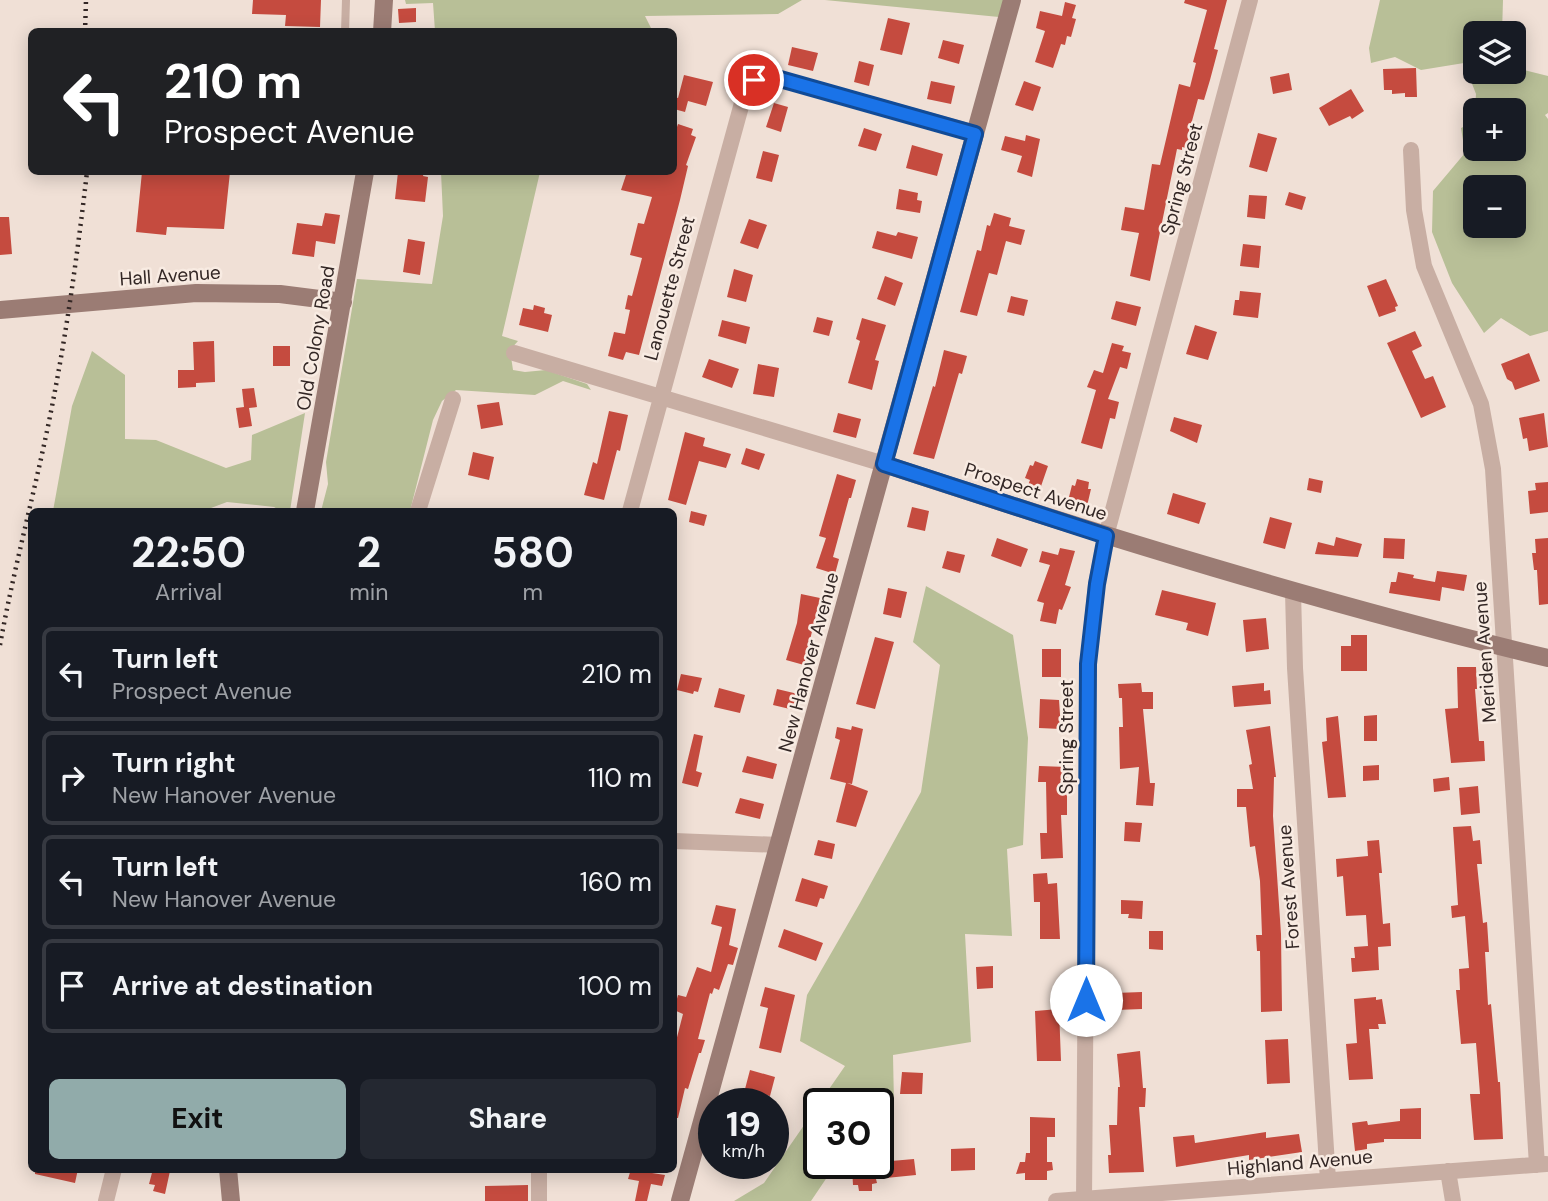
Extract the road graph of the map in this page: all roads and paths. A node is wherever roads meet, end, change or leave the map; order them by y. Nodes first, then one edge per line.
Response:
1 (346, 0) edge
2 (384, 0) edge
3 (1012, 0) edge
4 (1250, 0) edge
5 (345, 28) edge
6 (382, 28) edge
7 (975, 134) junction
8 (1410, 150) dead end
9 (364, 175) edge
10 (343, 302) junction
11 (0, 310) edge
12 (514, 353) dead end
13 (661, 396) junction
14 (453, 399) dead end
15 (884, 464) junction
16 (306, 508) edge
17 (419, 508) edge
18 (631, 508) edge
19 (1106, 536) junction
20 (1293, 592) junction
21 (1504, 648) junction
22 (1548, 658) edge
23 (677, 841) edge
24 (779, 845) junction
25 (1543, 1164) edge
26 (1448, 1171) junction
27 (113, 1173) edge
28 (228, 1173) edge
29 (539, 1173) edge
30 (1328, 1180) junction
31 (1231, 1195) edge
32 (1084, 1200) edge
33 (106, 1201) edge
34 (231, 1201) edge
35 (540, 1201) edge
36 (680, 1201) edge
37 (1056, 1201) edge
38 (1453, 1201) edge

1 - 5 lane
2 - 6 main road
3 - 7 main road, New Hanover Avenue
4 - 19 street, Spring Street
7 - 13 street, Lanouette Street
7 - 15 main road, New Hanover Avenue
8 - 21 street, Meriden Avenue
9 - 10 main road, Old Colony Road
10 - 11 main road, Hall Avenue
10 - 16 main road, Old Colony Road
12 - 13 street, Prospect Avenue
13 - 15 street, Prospect Avenue
13 - 18 street, Lanouette Street
14 - 17 street
15 - 19 main road, Prospect Avenue
15 - 24 main road, New Hanover Avenue
19 - 20 main road, Prospect Avenue
19 - 32 street, Spring Street
20 - 21 main road, Prospect Avenue
20 - 30 street, Forest Avenue
21 - 22 main road, Prospect Avenue
21 - 25 street, Meriden Avenue
23 - 24 street
24 - 36 main road, New Hanover Avenue
25 - 26 street, Highland Avenue
26 - 30 street, Highland Avenue
26 - 38 street
27 - 33 street
28 - 34 main road
29 - 35 street
30 - 31 street, Highland Avenue
31 - 32 street, Highland Avenue
32 - 37 street, Highland Avenue

